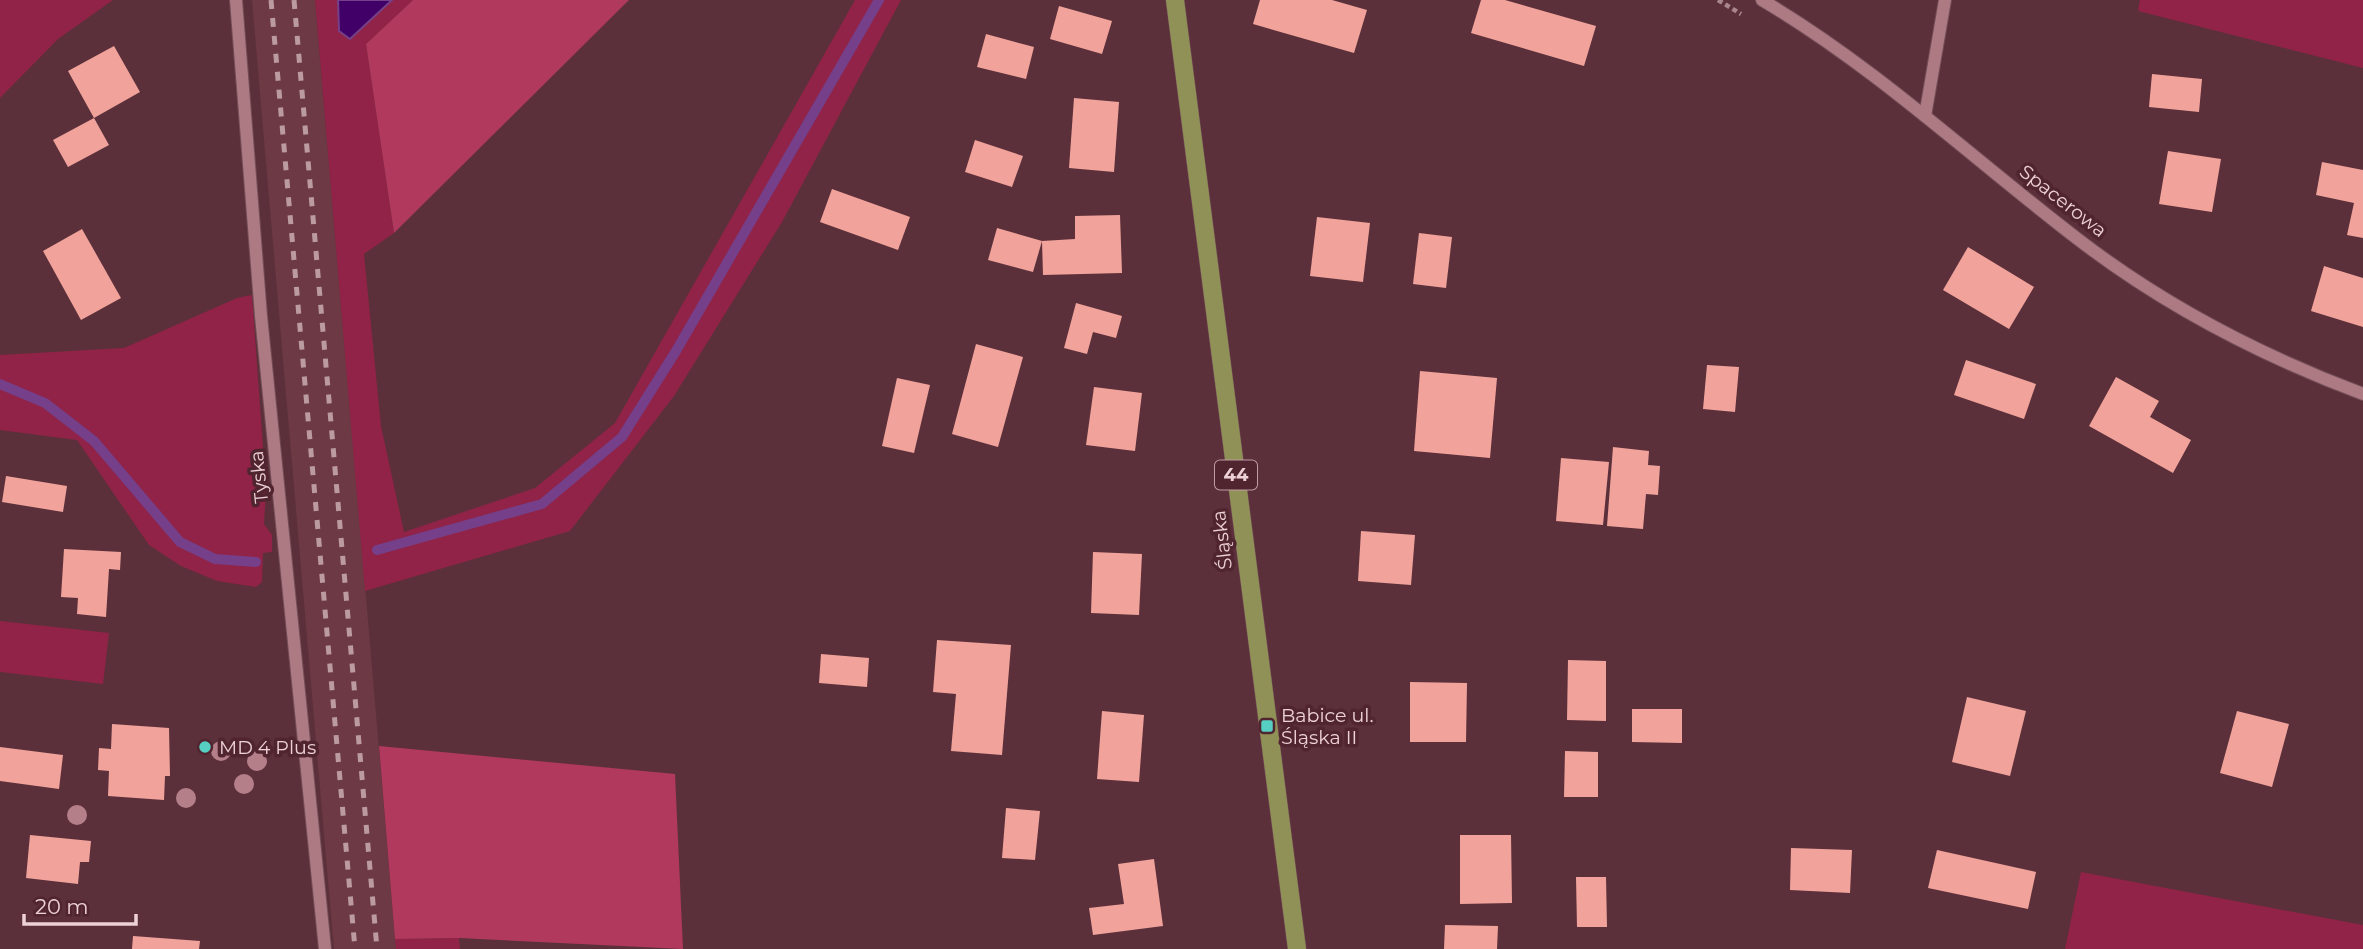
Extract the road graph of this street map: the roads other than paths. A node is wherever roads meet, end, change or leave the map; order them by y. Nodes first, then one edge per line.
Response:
1 (236, 0) edge
2 (1175, 0) edge
3 (1762, 0) edge
4 (1945, 0) edge
5 (1925, 116) junction
6 (2363, 394) edge
7 (325, 949) edge
8 (1297, 949) edge

1 - 7 street, Tyska
2 - 8 main road, Śląska / 44
3 - 5 street, Spacerowa
4 - 5 street
5 - 6 street, Spacerowa

